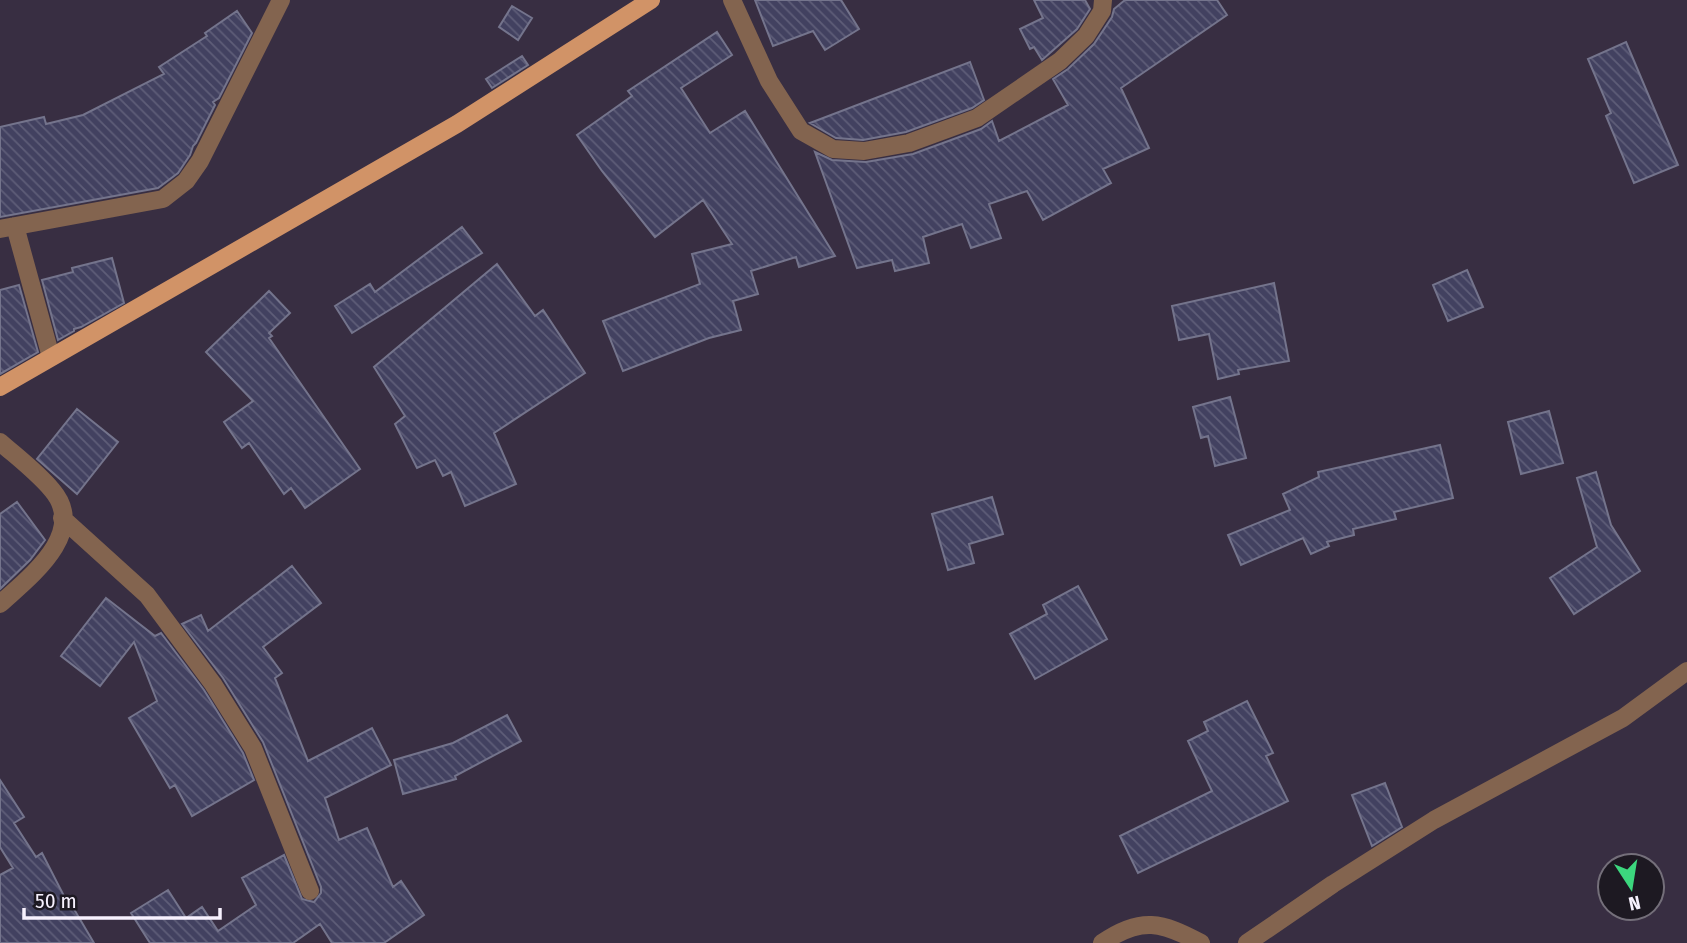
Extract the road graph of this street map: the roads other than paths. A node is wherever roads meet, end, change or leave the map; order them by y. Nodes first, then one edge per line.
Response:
1 (281, 0) edge
2 (652, 0) edge
3 (732, 0) edge
4 (1103, 0) edge
5 (7, 227) edge
6 (51, 357) junction
7 (0, 387) edge
8 (0, 442) edge
9 (62, 518) junction
10 (0, 604) edge
11 (1687, 671) edge
12 (310, 891) dead end
13 (1102, 943) edge
14 (1201, 943) edge
15 (1247, 943) edge

1 - 5 street
2 - 6 main road
3 - 4 street
5 - 6 street
6 - 7 main road
8 - 9 street
9 - 10 street
9 - 12 street
11 - 15 street
13 - 14 street

